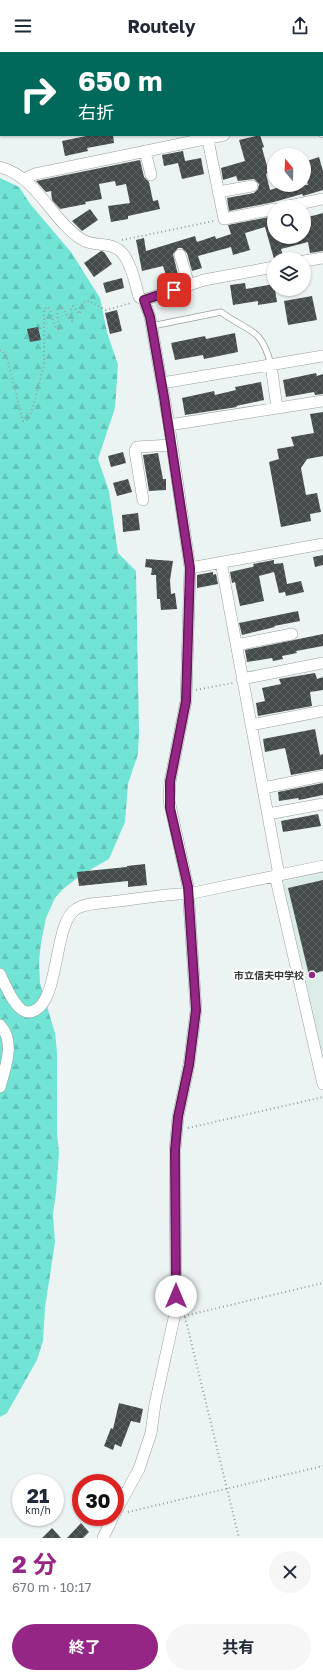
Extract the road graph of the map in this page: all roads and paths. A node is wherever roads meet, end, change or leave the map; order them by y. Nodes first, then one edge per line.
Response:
1 (207, 137) edge
2 (145, 152) junction
3 (0, 167) edge
4 (151, 175) dead end
5 (24, 179) junction
6 (252, 186) dead end
7 (218, 192) junction
8 (323, 199) edge
9 (311, 201) edge
10 (267, 210) edge
11 (224, 219) junction
12 (103, 244) junction
13 (180, 255) dead end
14 (323, 258) edge
15 (311, 260) edge
16 (267, 268) edge
17 (189, 285) junction
18 (144, 300) junction
19 (152, 326) junction
20 (0, 350) edge
21 (323, 356) edge
22 (271, 365) junction
23 (162, 383) junction
24 (323, 401) edge
25 (277, 408) junction
26 (169, 425) junction
27 (172, 445) junction
28 (142, 500) dead end
29 (323, 544) edge
30 (221, 562) junction
31 (190, 568) junction
32 (292, 634) dead end
33 (236, 645) junction
34 (323, 663) edge
35 (243, 680) junction
36 (187, 692) junction
37 (323, 711) edge
38 (251, 725) junction
39 (323, 776) edge
40 (263, 788) junction
41 (323, 804) edge
42 (268, 814) junction
43 (323, 866) edge
44 (277, 875) junction
45 (188, 894) junction
46 (0, 974) edge
47 (0, 1025) edge
48 (323, 1084) edge
49 (0, 1087) edge
50 (323, 1097) edge
51 (177, 1131) junction
52 (323, 1283) edge
53 (185, 1316) junction
54 (174, 1318) junction
55 (323, 1466) edge
56 (227, 1489) junction
57 (124, 1500) edge
58 (124, 1513) edge
59 (110, 1526) edge
60 (103, 1538) edge
61 (239, 1538) edge

1 - 2 street
1 - 7 street
2 - 4 street
2 - 5 street
3 - 5 street
5 - 12 street
6 - 7 street
7 - 11 street
8 - 9 street
10 - 11 street
11 - 12 path
12 - 18 street
13 - 17 street
14 - 15 street
16 - 17 street
17 - 18 street
18 - 19 street
18 - 20 path
19 - 22 lane
19 - 23 street
21 - 22 street
22 - 23 street
22 - 25 street
23 - 26 street
24 - 25 street
25 - 26 street
26 - 27 street
27 - 28 street
27 - 31 street
29 - 30 street
30 - 31 street
30 - 33 street
31 - 36 street
32 - 33 street
33 - 35 street
34 - 35 street
35 - 36 path
35 - 38 street
36 - 45 street
37 - 38 street
38 - 40 street
39 - 40 street
40 - 42 street
41 - 42 street
42 - 44 street
43 - 44 street
44 - 45 street
44 - 48 street
45 - 46 street
45 - 51 street
47 - 49 street
50 - 51 path
51 - 54 street
52 - 53 path
53 - 54 path
53 - 56 path
54 - 57 street
55 - 56 path
56 - 58 path
56 - 61 path
59 - 60 street

